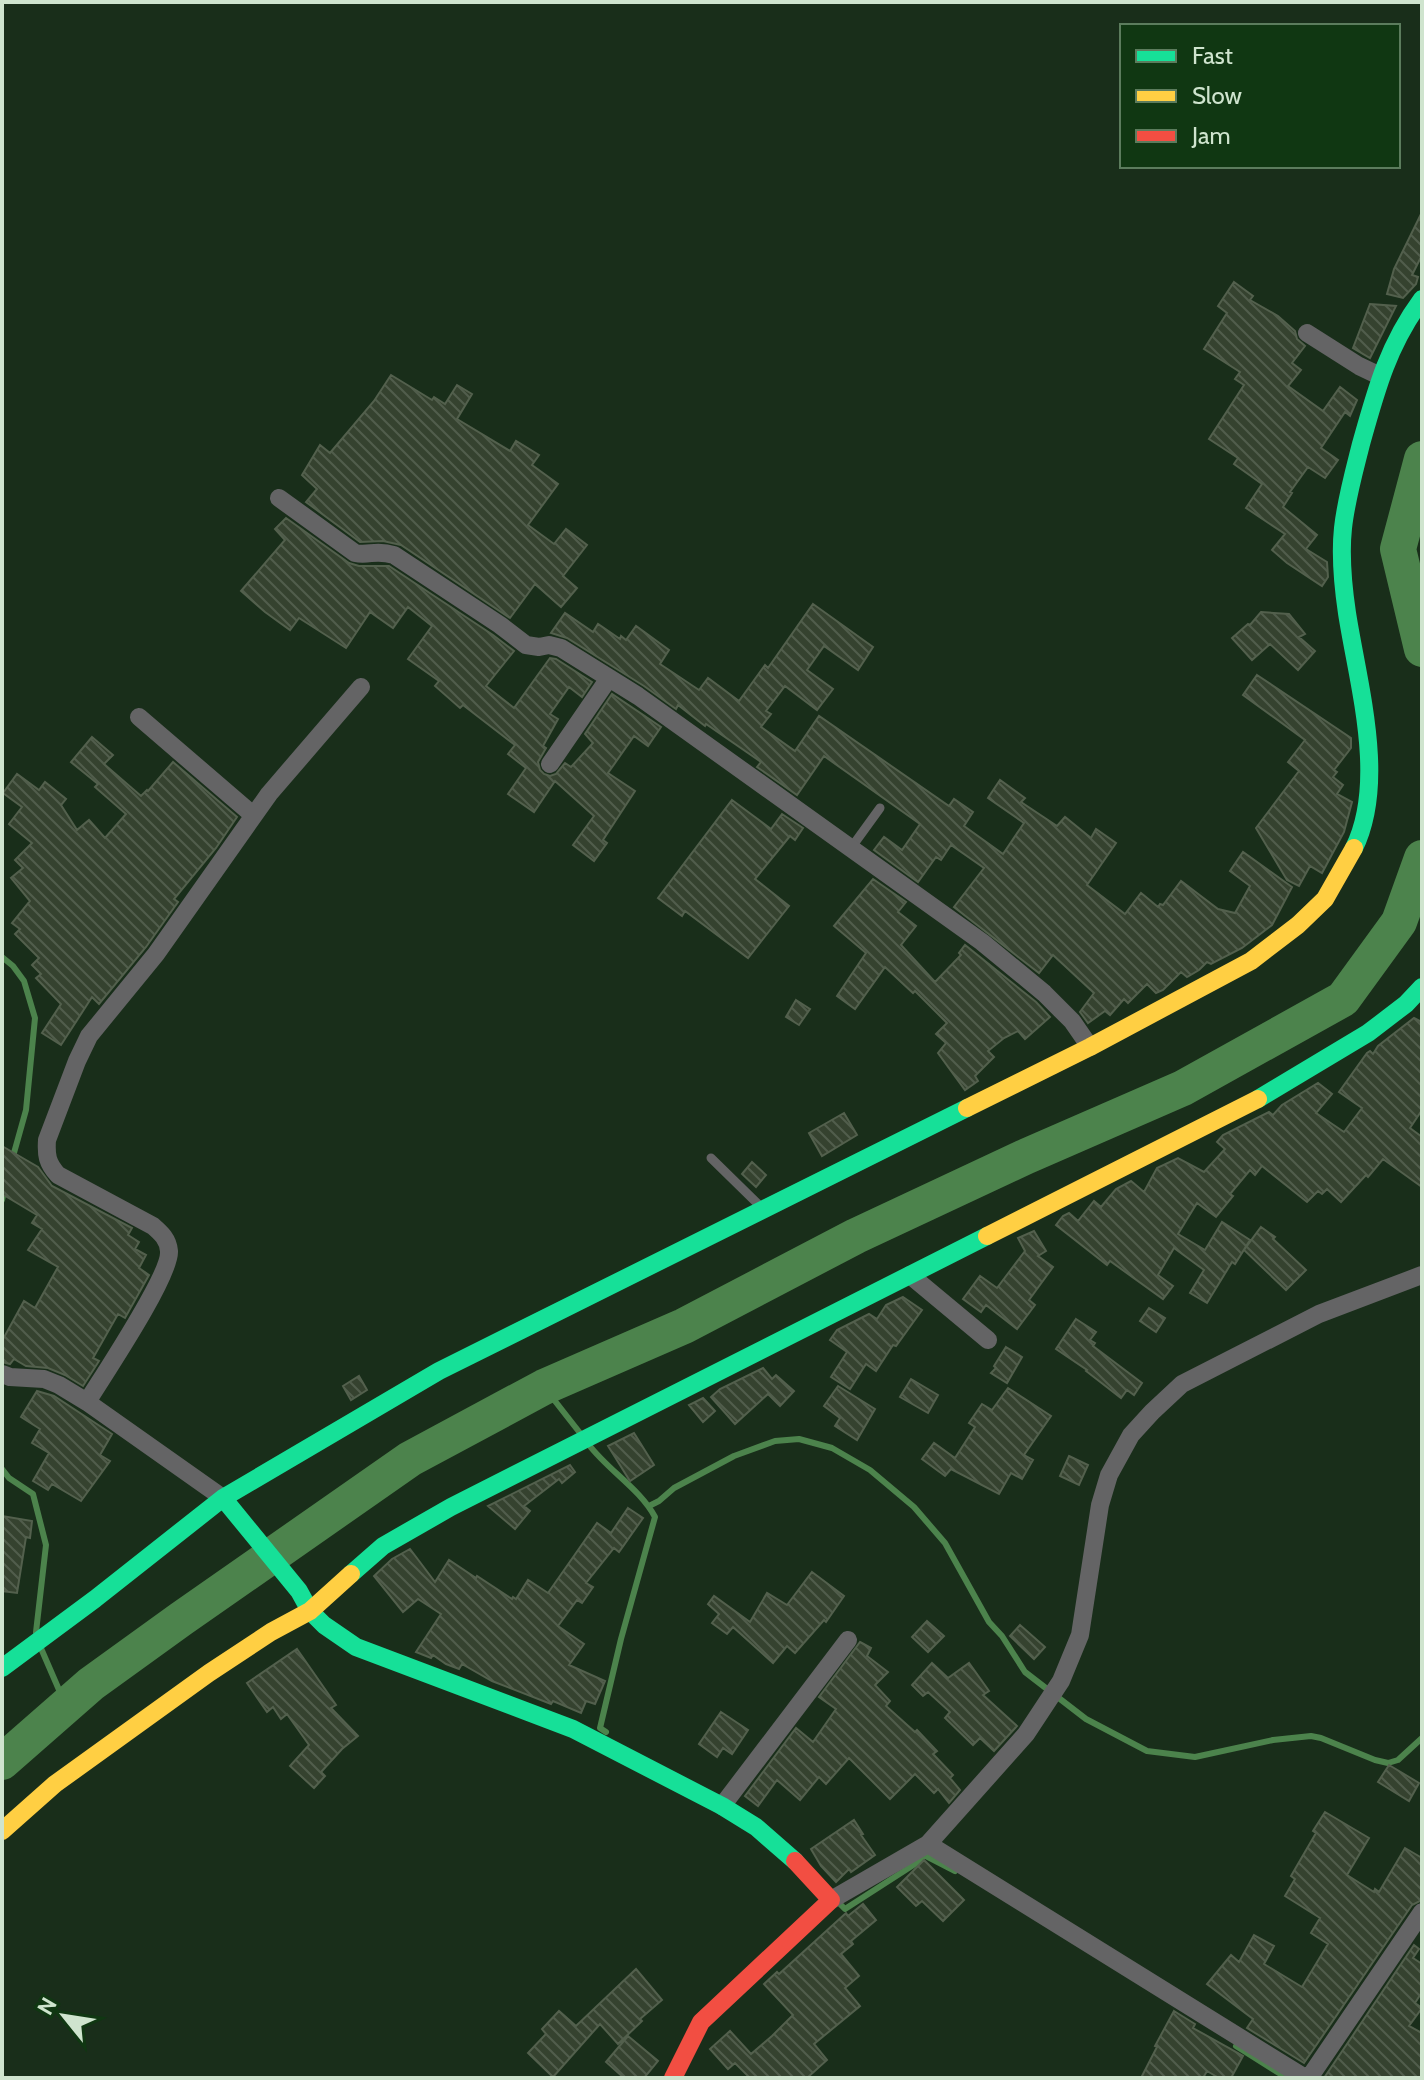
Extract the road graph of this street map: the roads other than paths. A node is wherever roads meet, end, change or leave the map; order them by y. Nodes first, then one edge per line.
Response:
1 (1422, 299) edge
2 (1307, 333) dead end
3 (1380, 376) junction
4 (279, 498) dead end
5 (609, 678) junction
6 (361, 687) dead end
7 (139, 717) dead end
8 (550, 764) dead end
9 (880, 808) dead end
10 (253, 815) junction
11 (851, 848) junction
12 (1422, 987) edge
13 (1090, 1047) junction
14 (711, 1158) dead end
15 (763, 1210) junction
16 (910, 1275) junction
17 (1422, 1275) edge
18 (988, 1340) dead end
19 (2, 1374) edge
20 (87, 1402) junction
21 (228, 1504) junction
22 (310, 1611) junction
23 (848, 1640) dead end
24 (4, 1667) edge
25 (722, 1806) junction
26 (2, 1831) edge
27 (928, 1844) junction
28 (831, 1900) junction
29 (1422, 1912) edge
30 (673, 2078) edge
31 (1307, 2078) edge

1 - 3 street
2 - 3 street
3 - 13 street
4 - 5 street
5 - 8 street
5 - 11 street
6 - 10 street
7 - 10 street
9 - 11 lane
10 - 20 street
11 - 13 street
12 - 16 street
13 - 15 street
14 - 15 lane
15 - 21 street
16 - 18 street
16 - 22 street
17 - 27 street
19 - 20 street
20 - 21 street
21 - 22 street
21 - 24 street
22 - 25 street
22 - 26 street
23 - 25 street
25 - 28 street
27 - 28 street
27 - 31 street
28 - 30 street
29 - 31 street

